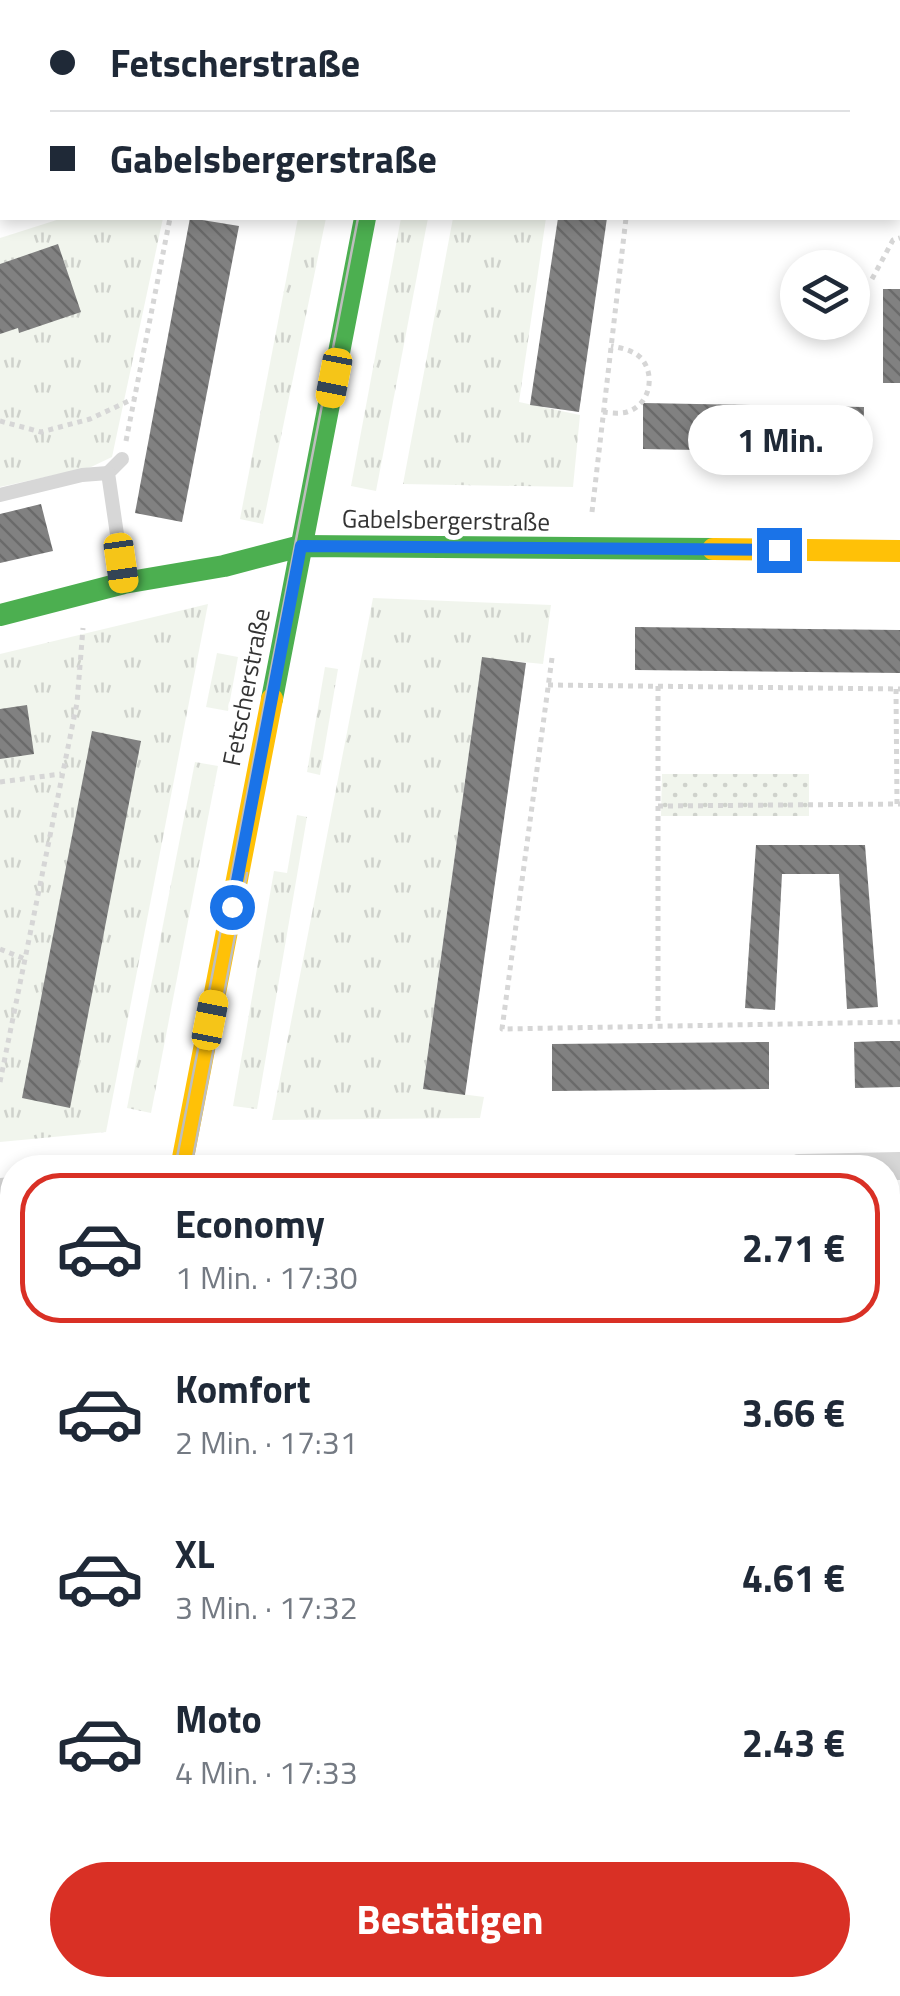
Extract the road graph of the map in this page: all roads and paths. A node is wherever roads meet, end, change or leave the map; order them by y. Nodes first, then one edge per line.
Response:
1 (170, 220) edge
2 (365, 220) edge
3 (626, 220) edge
4 (900, 238) edge
5 (872, 279) dead end
6 (611, 346) junction
7 (134, 398) junction
8 (603, 412) junction
9 (0, 421) edge
10 (122, 459) joint
11 (108, 473) junction
12 (0, 495) edge
13 (301, 546) junction
14 (587, 548) junction
15 (900, 551) edge
16 (124, 584) junction
17 (85, 593) junction
18 (0, 615) edge
19 (552, 658) dead end
20 (548, 685) junction
21 (658, 686) junction
22 (898, 689) edge
23 (63, 773) junction
24 (0, 782) edge
25 (899, 804) edge
26 (657, 806) junction
27 (0, 949) edge
28 (25, 960) junction
29 (900, 1022) edge
30 (658, 1026) junction
31 (1, 1077) edge
32 (184, 1155) edge

1 - 7 path
2 - 13 main road, Fetscherstraße
3 - 6 path
4 - 5 path
6 - 8 path
6 - 8 path
7 - 9 path
7 - 10 path
8 - 14 path
10 - 11 lane
11 - 12 lane
11 - 16 lane
13 - 14 main road, Gabelsbergerstraße
13 - 16 main road, Gabelsbergerstraße
13 - 32 main road, Fetscherstraße
14 - 15 main road, Gabelsbergerstraße
16 - 17 main road, Gabelsbergerstraße
17 - 18 main road, Gabelsbergerstraße
17 - 23 path
19 - 20 path
20 - 21 path
20 - 30 path
21 - 22 path
21 - 26 path
22 - 25 path
23 - 24 path
23 - 28 path
25 - 26 path
26 - 30 path
27 - 28 path
28 - 31 path
29 - 30 path

